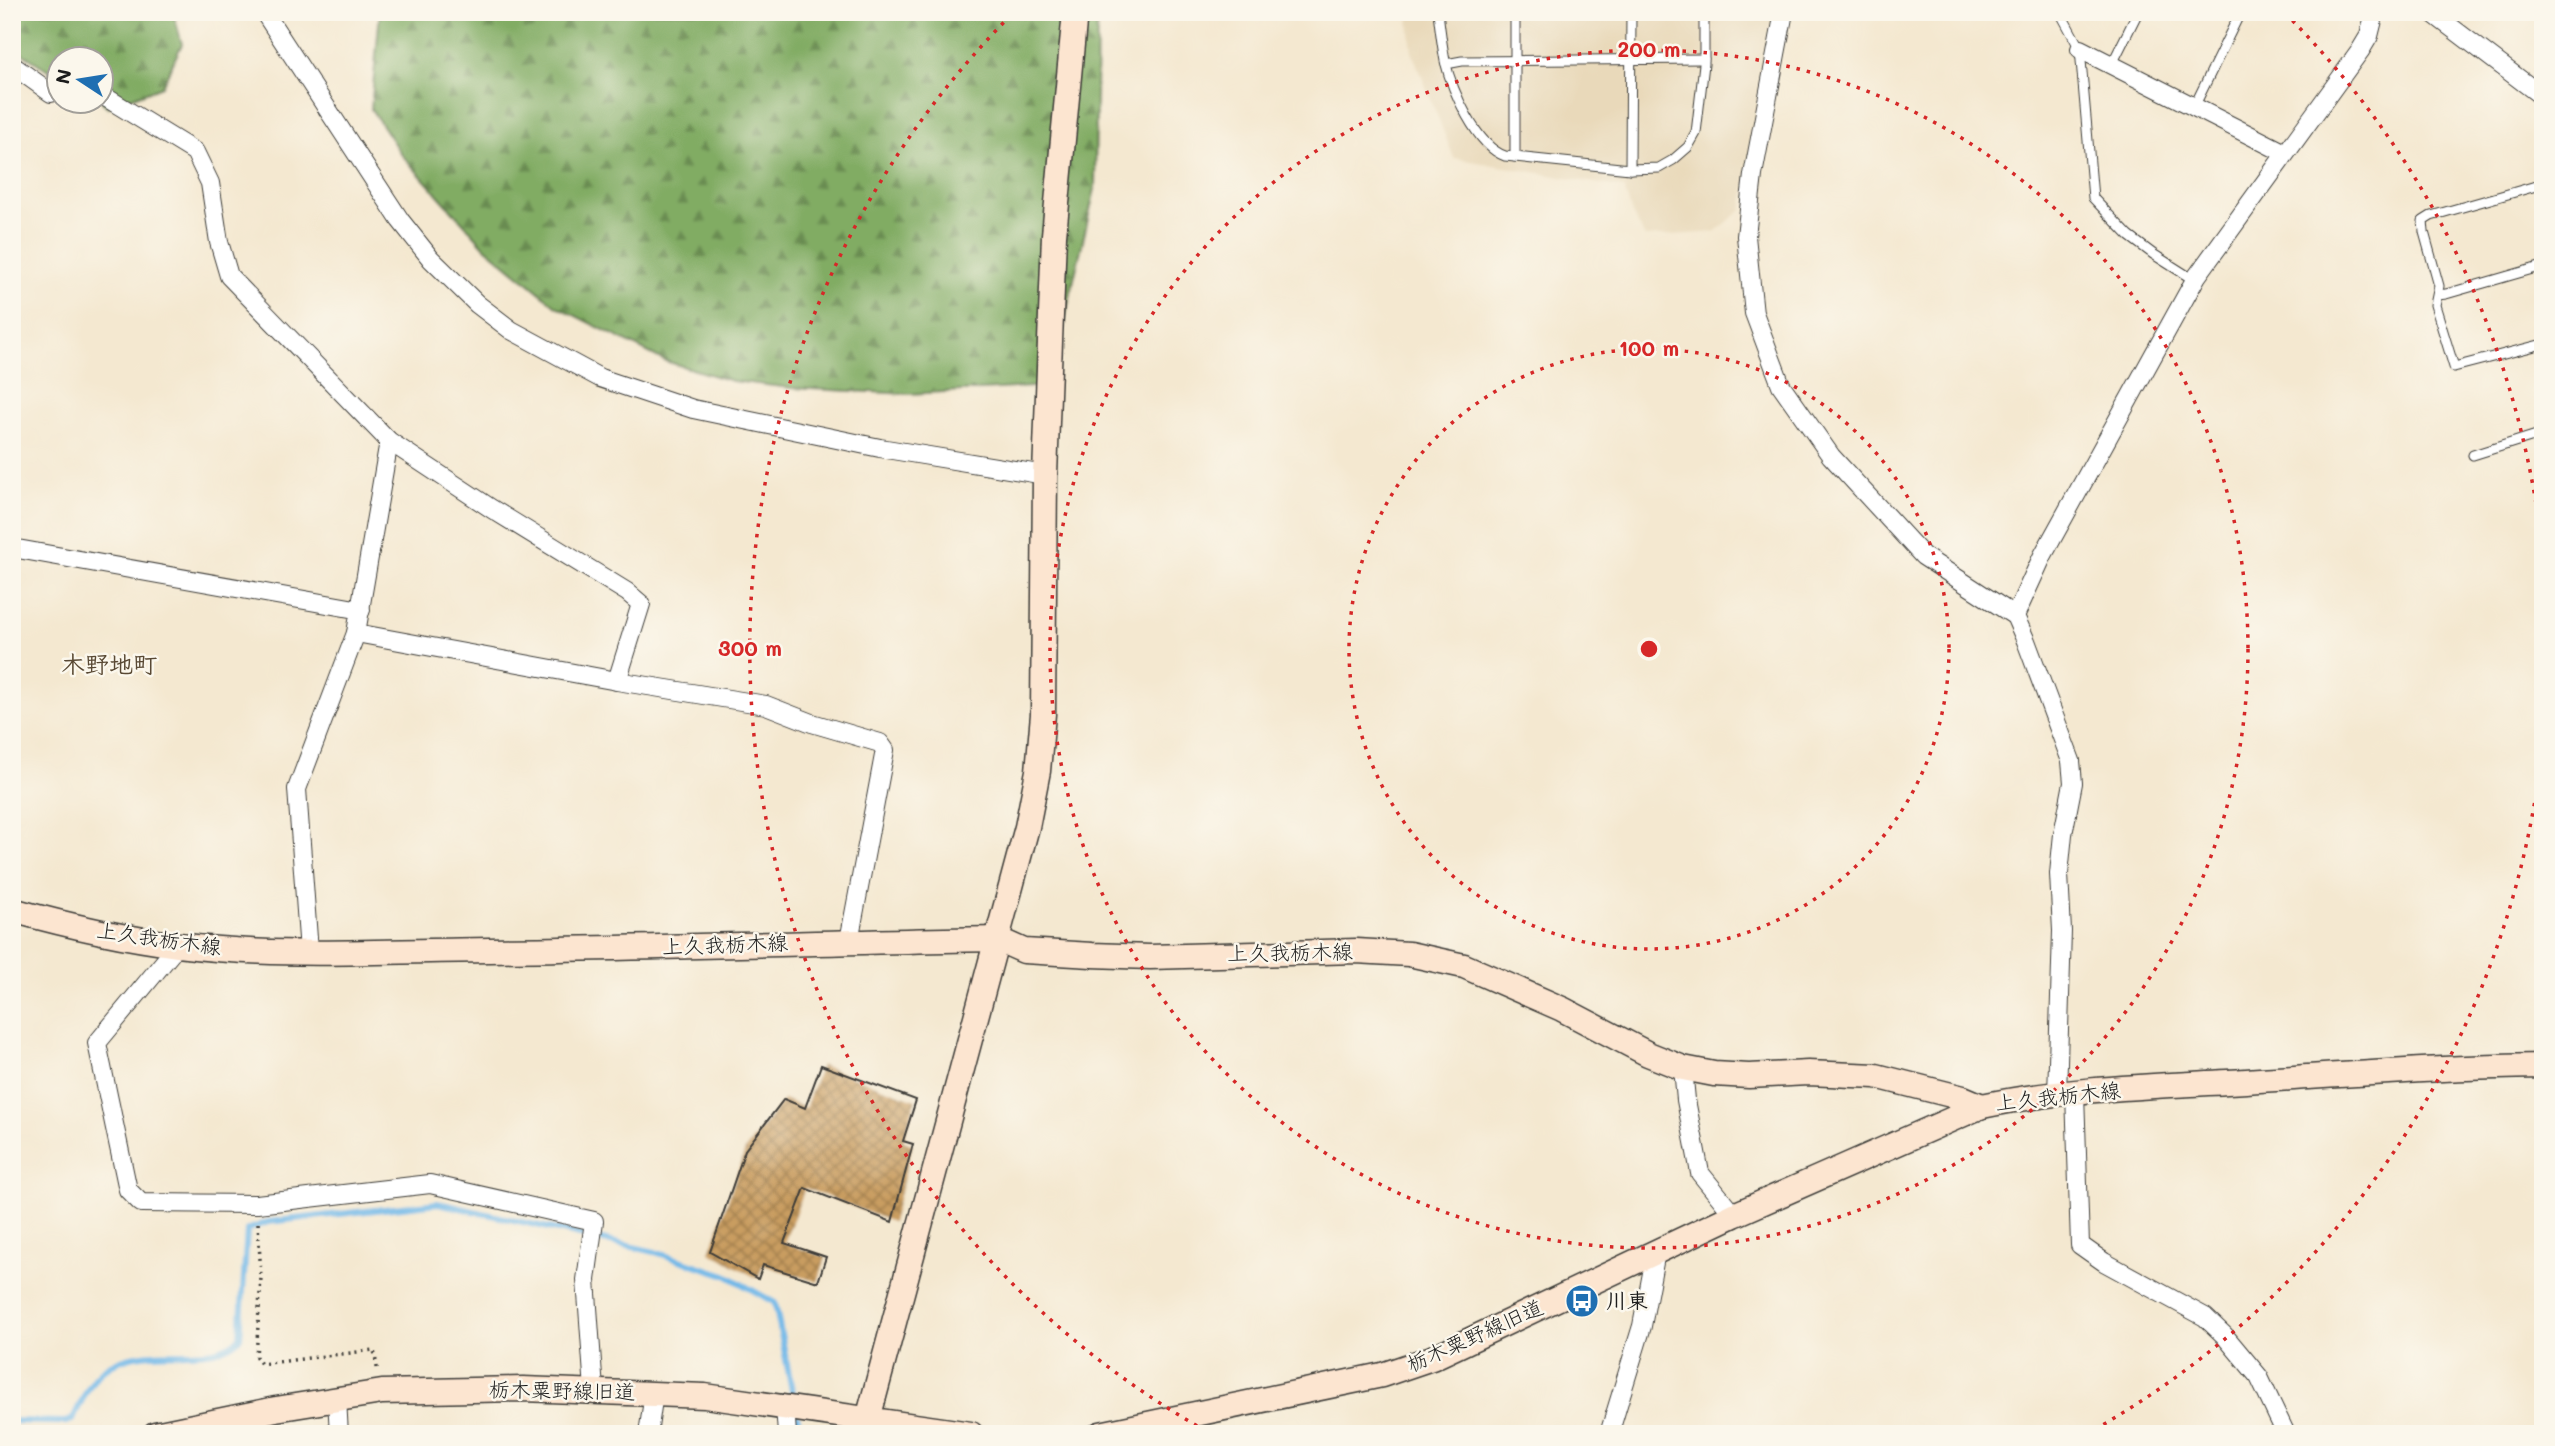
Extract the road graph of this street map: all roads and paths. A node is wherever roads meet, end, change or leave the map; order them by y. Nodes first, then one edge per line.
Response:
1 (264, 12) edge
2 (1075, 12) edge
3 (1437, 12) edge
4 (1515, 12) edge
5 (1631, 12) edge
6 (1704, 12) edge
7 (1784, 12) edge
8 (2060, 12) edge
9 (2138, 12) edge
10 (2375, 12) edge
11 (2431, 12) edge
12 (2239, 15) dead end
13 (2080, 49) junction
14 (1704, 59) junction
15 (1630, 61) junction
16 (1515, 62) junction
17 (1446, 64) junction
18 (2112, 64) junction
19 (12, 65) edge
20 (46, 89) edge
21 (2543, 97) edge
22 (116, 104) edge
23 (2194, 107) junction
24 (2286, 153) junction
25 (1515, 157) junction
26 (1630, 169) junction
27 (2543, 184) edge
28 (2543, 265) edge
29 (2194, 280) junction
30 (2438, 295) junction
31 (2543, 344) edge
32 (2543, 433) edge
33 (389, 442) junction
34 (2473, 455) dead end
35 (1045, 475) junction
36 (12, 548) edge
37 (361, 610) junction
38 (2015, 616) junction
39 (356, 633) junction
40 (617, 681) junction
41 (12, 910) edge
42 (997, 939) junction
43 (849, 942) junction
44 (178, 945) junction
45 (309, 952) junction
46 (2543, 1066) edge
47 (1683, 1068) junction
48 (2066, 1094) junction
49 (1982, 1106) junction
50 (1734, 1215) junction
51 (257, 1217) dead end
52 (1656, 1252) junction
53 (594, 1390) junction
54 (382, 1392) junction
55 (654, 1393) junction
56 (337, 1399) junction
57 (785, 1406) junction
58 (868, 1419) junction
59 (155, 1434) edge
60 (338, 1434) edge
61 (648, 1434) edge
62 (787, 1434) edge
63 (971, 1434) edge
64 (1100, 1434) edge
65 (1609, 1434) edge
66 (2286, 1434) edge

1 - 35 street
2 - 35 street
3 - 17 lane
4 - 16 lane
5 - 15 lane
6 - 14 lane
7 - 38 street
8 - 13 lane
9 - 18 lane
10 - 24 street
11 - 21 street
12 - 23 lane
13 - 18 street
13 - 29 lane
14 - 15 lane
14 - 26 lane
15 - 16 lane
15 - 26 lane
16 - 17 lane
16 - 25 lane
17 - 25 lane
18 - 23 street
19 - 20 street
22 - 33 street
23 - 24 street
24 - 29 street
25 - 26 lane
27 - 30 lane
28 - 30 lane
29 - 38 street
30 - 31 lane
32 - 34 lane
33 - 37 street
33 - 40 street
35 - 42 street
36 - 37 street
37 - 39 street
38 - 48 street
39 - 40 street
39 - 45 street
40 - 43 street
41 - 44 street, 上久我栃木線
42 - 43 street, 上久我栃木線
42 - 47 street, 上久我栃木線
42 - 58 street
43 - 45 street, 上久我栃木線
44 - 45 street, 上久我栃木線
44 - 53 street
46 - 48 street, 上久我栃木線
47 - 49 street, 上久我栃木線
47 - 50 street
48 - 49 street, 上久我栃木線
48 - 66 street
49 - 50 street, 栃木粟野線旧道
50 - 52 street, 栃木粟野線旧道
51 - 54 path
52 - 64 street, 栃木粟野線旧道
52 - 65 street
53 - 54 street, 栃木粟野線旧道
53 - 55 street, 栃木粟野線旧道
54 - 56 street, 栃木粟野線旧道
55 - 57 street, 栃木粟野線旧道
55 - 61 street
56 - 59 street, 栃木粟野線旧道
56 - 60 street
57 - 58 street, 栃木粟野線旧道
57 - 62 street
58 - 63 street, 栃木粟野線旧道

